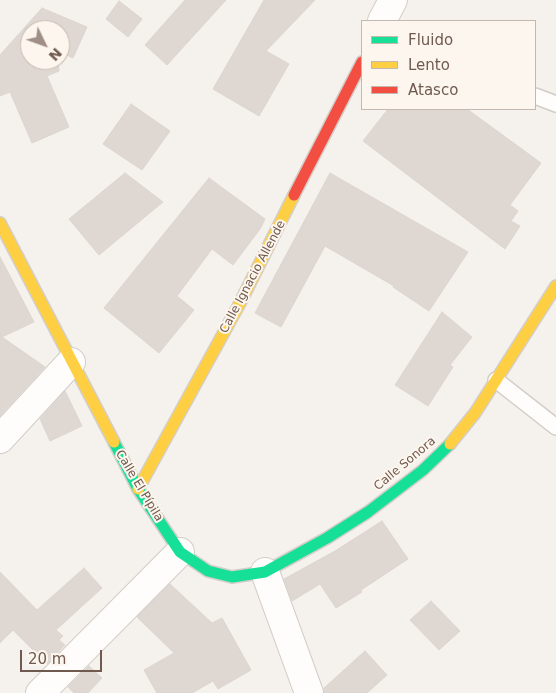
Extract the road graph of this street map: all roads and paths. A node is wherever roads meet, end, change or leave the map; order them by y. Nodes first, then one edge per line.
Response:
1 (393, 0) edge
2 (383, 20) edge
3 (361, 64) edge
4 (536, 96) edge
5 (556, 104) edge
6 (0, 223) edge
7 (556, 286) edge
8 (72, 362) junction
9 (496, 380) junction
10 (556, 427) edge
11 (0, 440) edge
12 (138, 488) junction
13 (180, 552) junction
14 (265, 572) junction
15 (40, 693) edge
16 (308, 693) edge

1 - 2 street
3 - 12 street, Calle Ignacio Allende
4 - 5 lane
6 - 8 street, Calle El Pípila
7 - 9 street, Calle Sonora
8 - 11 street
8 - 12 street, Calle El Pípila
9 - 10 lane
9 - 14 street, Calle Sonora
12 - 13 street, Calle El Pípila
13 - 14 street, Calle El Pípila
13 - 15 street
14 - 16 street

